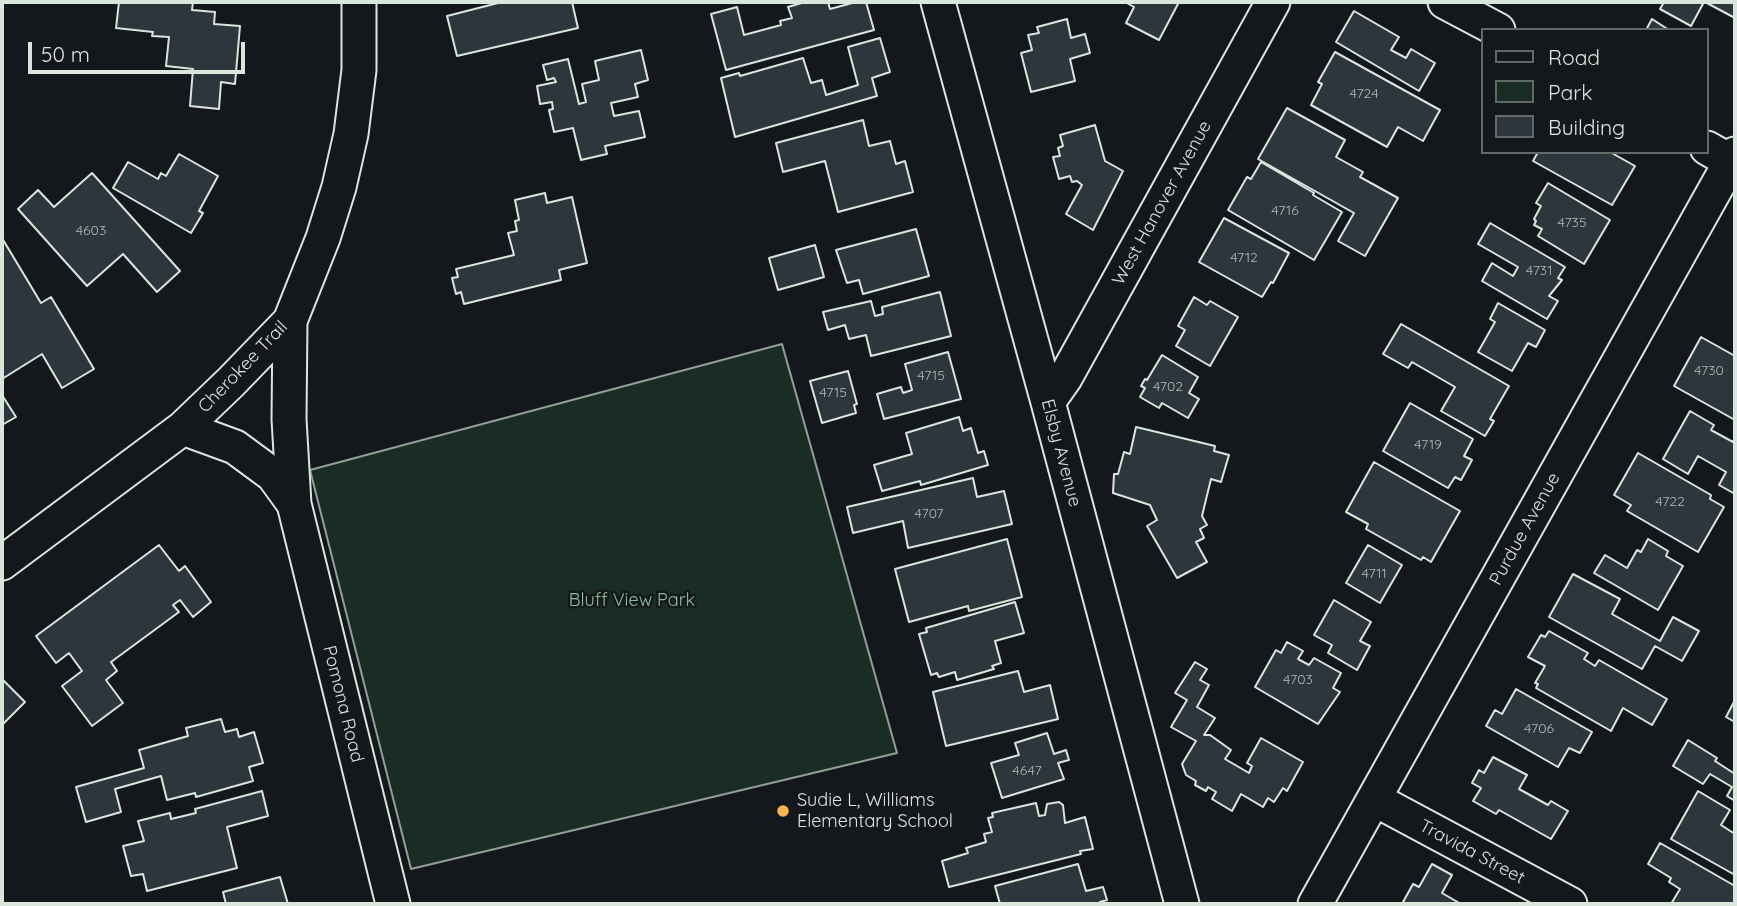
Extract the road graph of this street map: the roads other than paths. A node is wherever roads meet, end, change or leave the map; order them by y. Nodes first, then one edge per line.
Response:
1 (359, 2) edge
2 (938, 2) edge
3 (1273, 2) edge
4 (1445, 2) edge
5 (1494, 28) edge
6 (1727, 157) edge
7 (289, 321) junction
8 (1048, 402) junction
9 (183, 428) junction
10 (294, 504) junction
11 (2, 563) edge
12 (1374, 799) junction
13 (393, 904) edge
14 (1182, 904) edge
15 (1315, 904) edge
16 (1570, 904) edge

1 - 7 street, Cherokee Trail
2 - 8 street, Elsby Avenue
3 - 8 street, West Hanover Avenue
4 - 5 street
6 - 12 street, Purdue Avenue
7 - 9 street, Cherokee Trail
7 - 10 street, Pomona Road
8 - 14 street, Elsby Avenue
9 - 10 street, Pomona Road
9 - 11 street, Cherokee Trail
10 - 13 street, Pomona Road
12 - 15 street, Purdue Avenue
12 - 16 street, Travida Street

